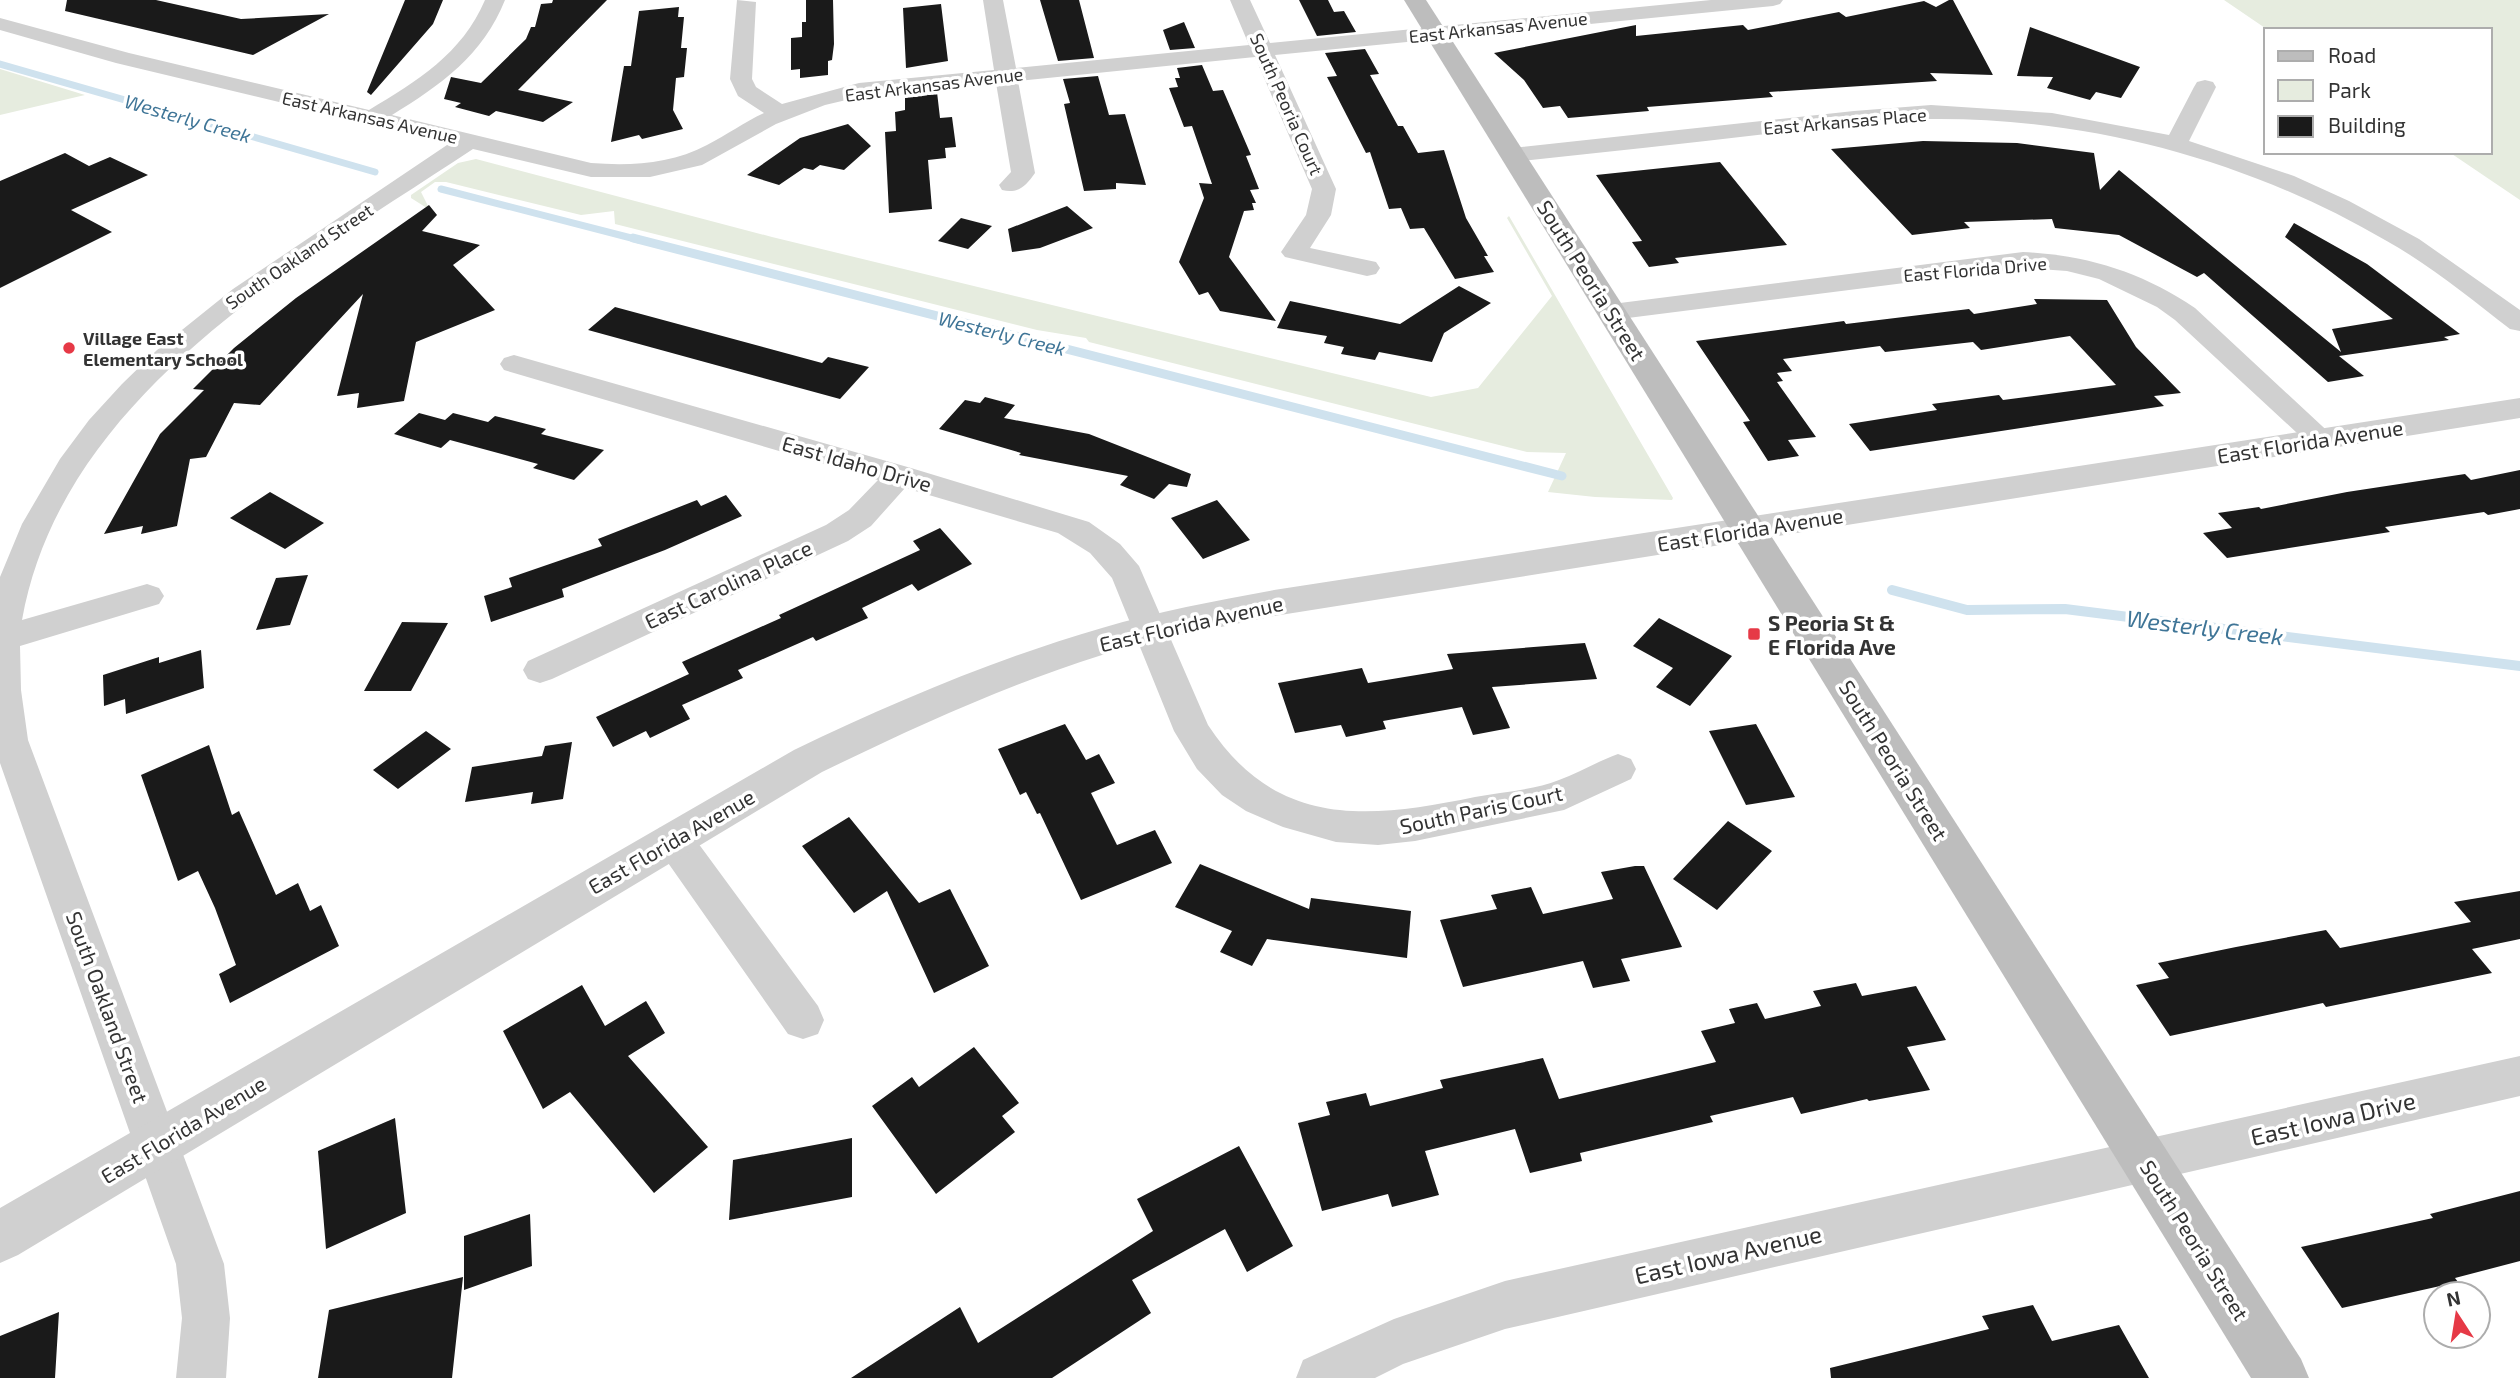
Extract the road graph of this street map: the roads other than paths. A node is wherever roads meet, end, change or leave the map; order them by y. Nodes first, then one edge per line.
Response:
1 (495, 0) edge
2 (993, 0) edge
3 (1240, 0) edge
4 (1415, 0) edge
5 (1773, 0) edge
6 (746, 2) dead end
7 (0, 24) edge
8 (1436, 33) junction
9 (1263, 50) junction
10 (1007, 75) junction
11 (2204, 88) dead end
12 (780, 113) junction
13 (372, 118) junction
14 (469, 141) junction
15 (2176, 144) junction
16 (1513, 155) junction
17 (1011, 185) dead end
18 (1367, 268) dead end
19 (1612, 312) junction
20 (2520, 323) edge
21 (514, 364) dead end
22 (2520, 408) edge
23 (2321, 439) junction
24 (900, 475) junction
25 (1748, 528) junction
26 (147, 596) dead end
27 (1150, 629) junction
28 (2, 638) edge
29 (540, 670) dead end
30 (1618, 769) dead end
31 (673, 839) junction
32 (803, 1020) dead end
33 (2520, 1076) edge
34 (158, 1143) junction
35 (2145, 1160) junction
36 (0, 1237) edge
37 (201, 1378) edge
38 (1321, 1378) edge
39 (2282, 1378) edge

1 - 13 street
2 - 10 street
3 - 9 street, South Peoria Court
4 - 8 main road, South Peoria Street
5 - 8 street, East Arkansas Avenue
6 - 12 street
7 - 13 street, East Arkansas Avenue
8 - 9 street, East Arkansas Avenue
8 - 16 main road, South Peoria Street
9 - 10 street, East Arkansas Avenue
9 - 18 street, South Peoria Court
10 - 12 street, East Arkansas Avenue
10 - 17 street
11 - 15 street
12 - 14 street, East Arkansas Avenue
13 - 14 street, East Arkansas Avenue
14 - 28 street, South Oakland Street
15 - 16 street, East Arkansas Place
15 - 20 street, East Arkansas Place
16 - 19 main road, South Peoria Street
19 - 23 street, East Florida Drive
19 - 25 main road, South Peoria Street
21 - 24 street, East Idaho Drive
22 - 23 street, East Florida Avenue
23 - 25 street, East Florida Avenue
24 - 27 street, East Idaho Drive
24 - 29 street, East Carolina Place
25 - 27 street, East Florida Avenue
25 - 35 main road, South Peoria Street
26 - 28 street
27 - 30 street, South Paris Court
27 - 31 street, East Florida Avenue
28 - 34 street, South Oakland Street
31 - 32 street
31 - 34 street, East Florida Avenue
33 - 35 street, East Iowa Drive
34 - 36 street, East Florida Avenue
34 - 37 street, South Oakland Street
35 - 38 street, East Iowa Avenue
35 - 39 main road, South Peoria Street

